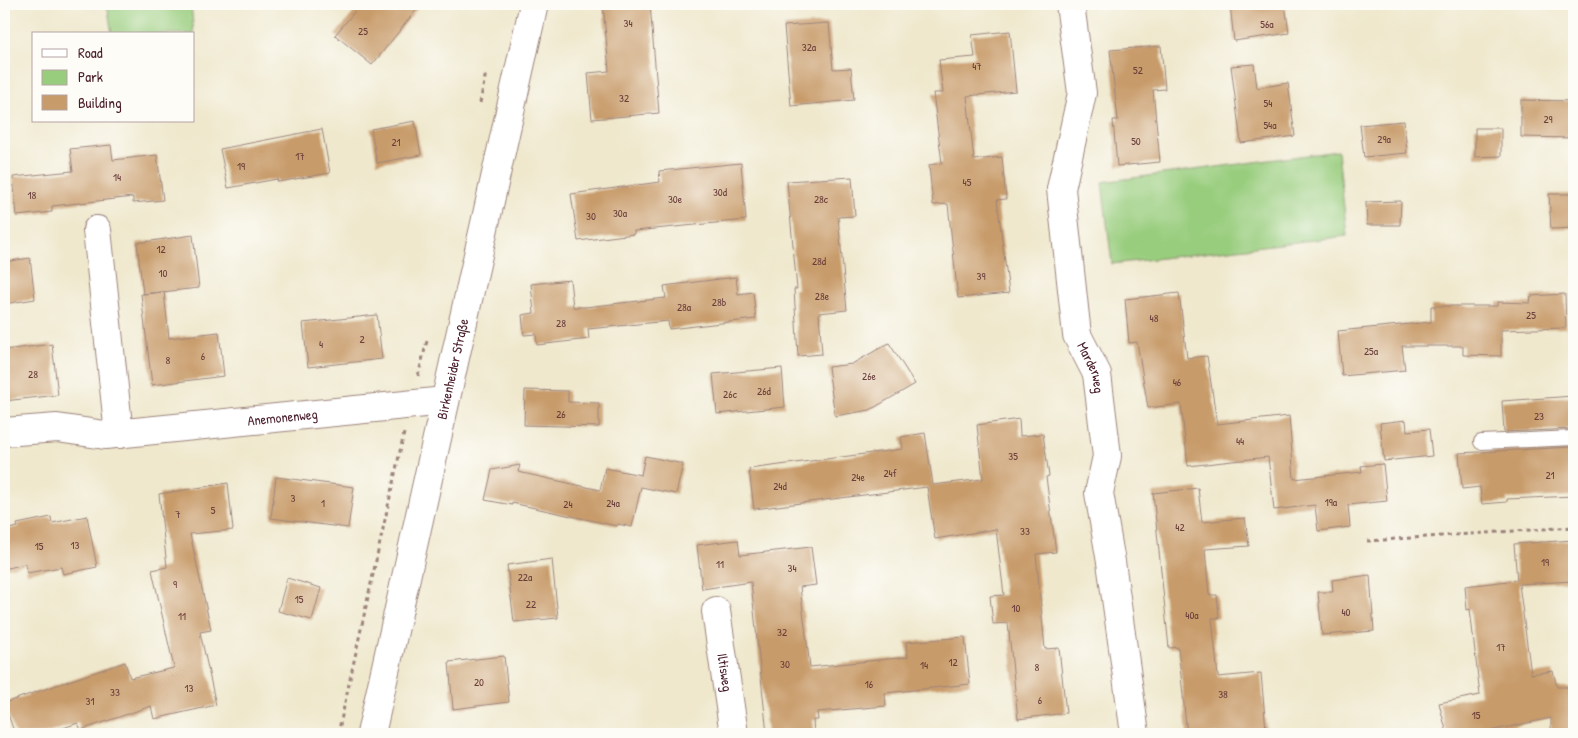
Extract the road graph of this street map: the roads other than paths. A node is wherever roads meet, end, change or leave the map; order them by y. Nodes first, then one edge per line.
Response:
1 (534, 4) edge
2 (1070, 4) edge
3 (97, 230) dead end
4 (445, 401) junction
5 (4, 432) edge
6 (119, 434) junction
7 (1574, 438) edge
8 (1481, 442) dead end
9 (716, 611) dead end
10 (371, 734) edge
11 (734, 734) edge
12 (1135, 734) edge

1 - 4 street, Birkenheider Straße
2 - 12 street, Marderweg
3 - 6 street
4 - 6 street, Anemonenweg
4 - 10 street, Birkenheider Straße
5 - 6 street, Anemonenweg
7 - 8 lane
9 - 11 street, Iltisweg

